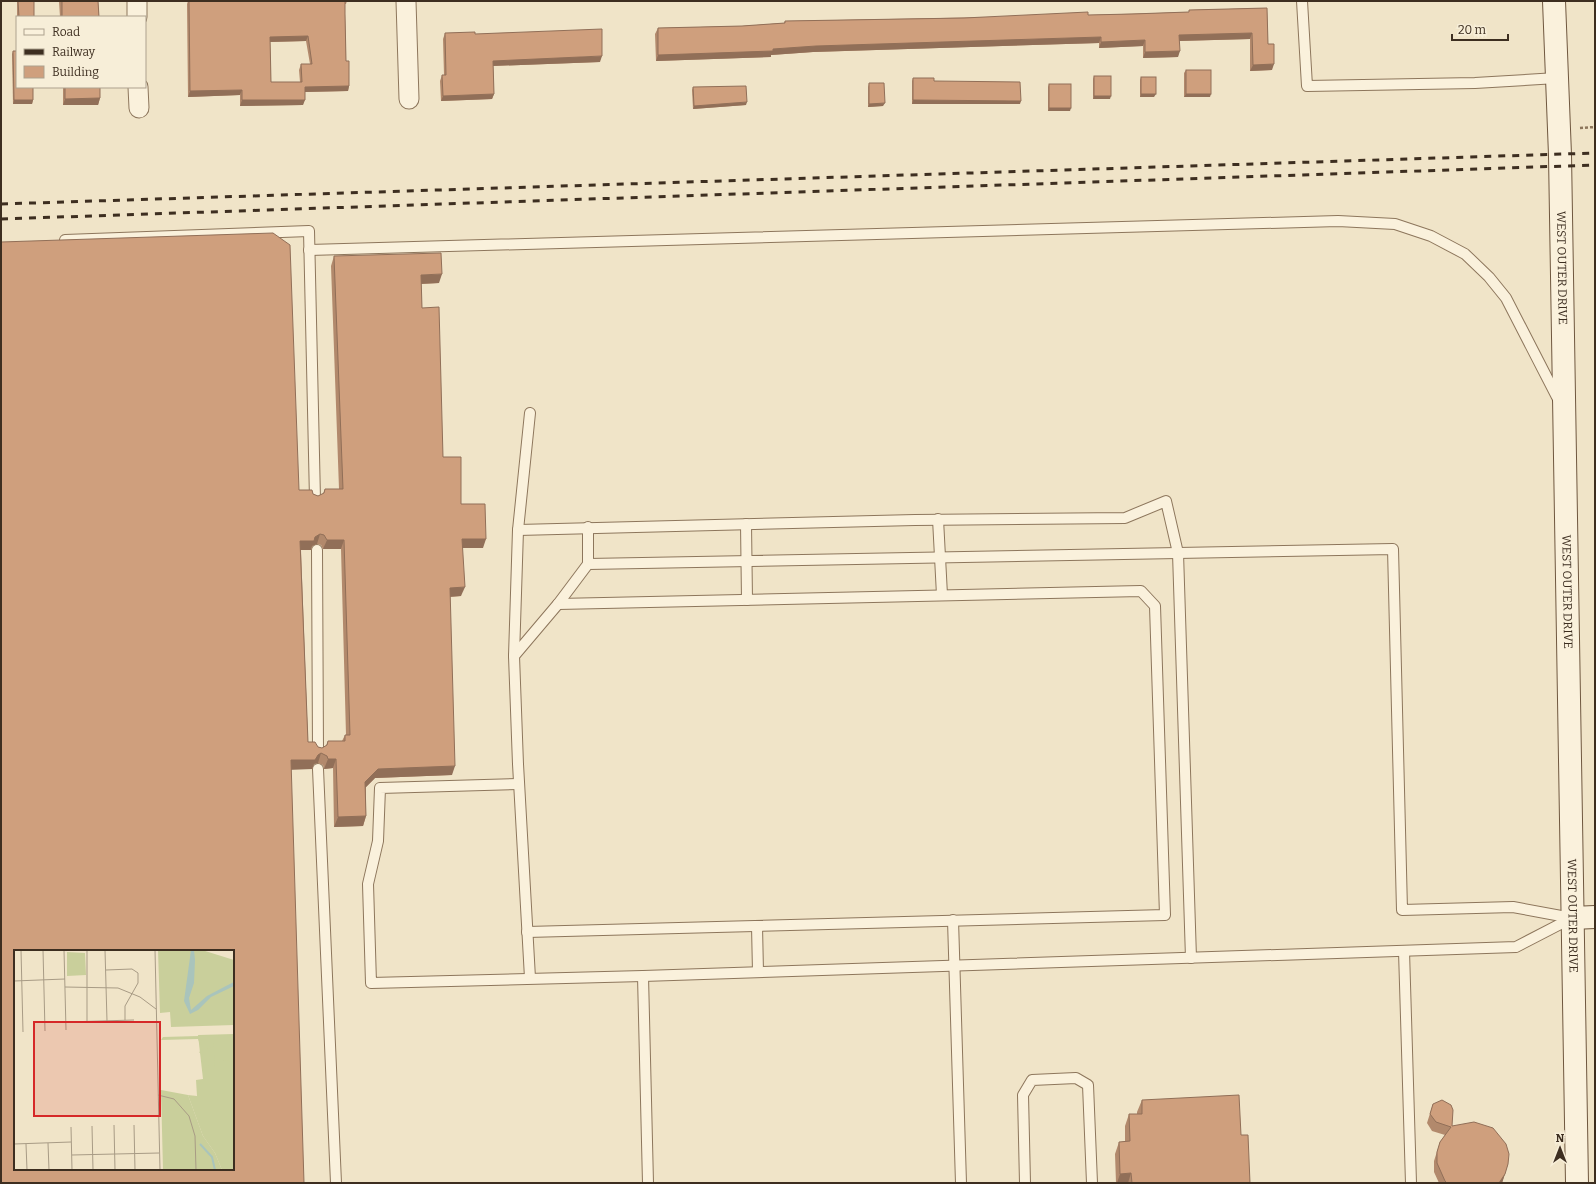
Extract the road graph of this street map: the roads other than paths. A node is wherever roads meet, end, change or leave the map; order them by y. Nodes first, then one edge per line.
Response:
1 (136, 1) edge
2 (406, 1) edge
3 (1302, 1) edge
4 (1554, 1) edge
5 (137, 16) edge
6 (1557, 78) junction
7 (138, 88) edge
8 (409, 99) dead end
9 (139, 108) dead end
10 (56, 241) edge
11 (309, 250) junction
12 (1564, 410) junction
13 (530, 413) dead end
14 (315, 498) edge
15 (938, 519) junction
16 (746, 524) junction
17 (588, 527) junction
18 (518, 530) junction
19 (317, 550) edge
20 (1178, 553) junction
21 (939, 557) junction
22 (746, 561) junction
23 (588, 564) junction
24 (942, 595) junction
25 (747, 600) junction
26 (558, 604) junction
27 (514, 656) junction
28 (318, 751) edge
29 (318, 769) edge
30 (519, 784) junction
31 (1595, 917) edge
32 (1572, 918) junction
33 (952, 920) junction
34 (757, 926) junction
35 (527, 932) junction
36 (1404, 951) junction
37 (1191, 958) junction
38 (955, 966) junction
39 (758, 972) junction
40 (643, 976) junction
41 (530, 978) junction
42 (336, 1183) edge
43 (648, 1183) edge
44 (962, 1183) edge
45 (1025, 1183) edge
46 (1092, 1183) edge
47 (1411, 1183) edge
48 (1578, 1183) edge

1 - 5 street
2 - 8 street
3 - 6 lane
4 - 6 main road, WEST OUTER DRIVE
6 - 12 main road, WEST OUTER DRIVE
7 - 9 street
10 - 11 lane
11 - 12 lane
11 - 14 lane
12 - 32 main road, WEST OUTER DRIVE
13 - 18 lane
15 - 16 lane
15 - 20 lane
15 - 21 lane
16 - 17 lane
16 - 22 lane
17 - 18 lane
17 - 23 lane
18 - 27 lane
19 - 28 lane
20 - 21 lane
20 - 32 lane
20 - 37 lane
21 - 22 lane
21 - 24 lane
22 - 23 lane
22 - 25 lane
23 - 26 lane
24 - 25 lane
24 - 33 lane
25 - 26 lane
26 - 27 lane
27 - 30 lane
29 - 42 lane
30 - 35 lane
30 - 41 lane
31 - 32 main road
32 - 36 lane
32 - 48 main road, WEST OUTER DRIVE
33 - 34 lane
33 - 38 lane
34 - 35 lane
34 - 39 lane
35 - 41 lane
36 - 37 lane
36 - 47 lane
37 - 38 lane
38 - 39 lane
38 - 44 lane
39 - 40 lane
40 - 41 lane
40 - 43 lane
45 - 46 lane

